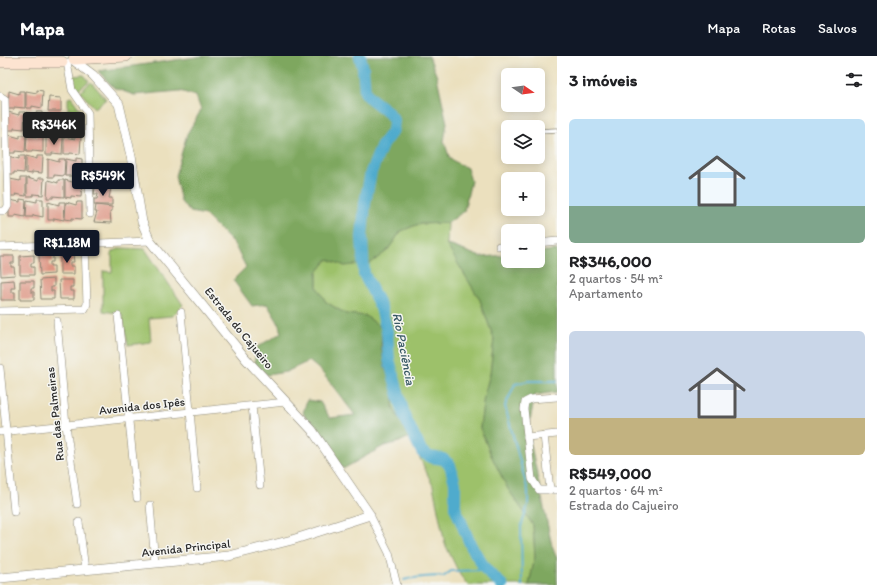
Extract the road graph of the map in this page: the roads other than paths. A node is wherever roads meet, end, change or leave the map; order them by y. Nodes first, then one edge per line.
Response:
1 (126, 56) edge
2 (68, 60) edge
3 (0, 62) edge
4 (0, 96) edge
5 (557, 130) edge
6 (545, 131) edge
7 (0, 211) edge
8 (90, 214) dead end
9 (150, 241) junction
10 (557, 241) edge
11 (545, 242) edge
12 (85, 244) junction
13 (498, 246) dead end
14 (501, 246) edge
15 (0, 247) edge
16 (0, 312) edge
17 (181, 312) dead end
18 (118, 316) dead end
19 (57, 321) dead end
20 (0, 368) edge
21 (557, 397) edge
22 (286, 402) junction
23 (252, 406) junction
24 (190, 412) junction
25 (128, 419) junction
26 (66, 425) junction
27 (3, 432) edge
28 (557, 434) edge
29 (544, 435) junction
30 (527, 437) junction
31 (260, 485) dead end
32 (197, 488) dead end
33 (554, 490) edge
34 (137, 498) dead end
35 (77, 504) dead end
36 (150, 505) dead end
37 (14, 512) dead end
38 (370, 515) junction
39 (80, 522) dead end
40 (155, 563) junction
41 (85, 570) junction
42 (0, 578) edge
43 (397, 585) edge

1 - 2 main road
2 - 3 main road, Estrada do Cajueiro
2 - 8 street
2 - 9 street, Estrada do Cajueiro
4 - 7 street
5 - 6 lane
9 - 12 street
9 - 22 street, Estrada do Cajueiro
10 - 11 street
12 - 15 street
12 - 16 street
13 - 14 street
17 - 24 street
18 - 25 street
19 - 26 street, Rua das Palmeiras
20 - 27 street
21 - 30 street
22 - 23 street, Avenida dos Ipês
22 - 38 street, Estrada do Cajueiro
23 - 24 street, Avenida dos Ipês
23 - 31 street
24 - 25 street, Avenida dos Ipês
24 - 32 street
25 - 26 street, Avenida dos Ipês
25 - 34 street
26 - 27 street, Avenida dos Ipês
26 - 35 street, Rua das Palmeiras
27 - 37 street
28 - 29 street
29 - 30 street
29 - 33 street
30 - 33 street
36 - 40 street
38 - 40 street, Avenida Principal
38 - 43 street, Estrada do Cajueiro
39 - 41 street
40 - 41 street, Avenida Principal
41 - 42 street, Avenida Principal

